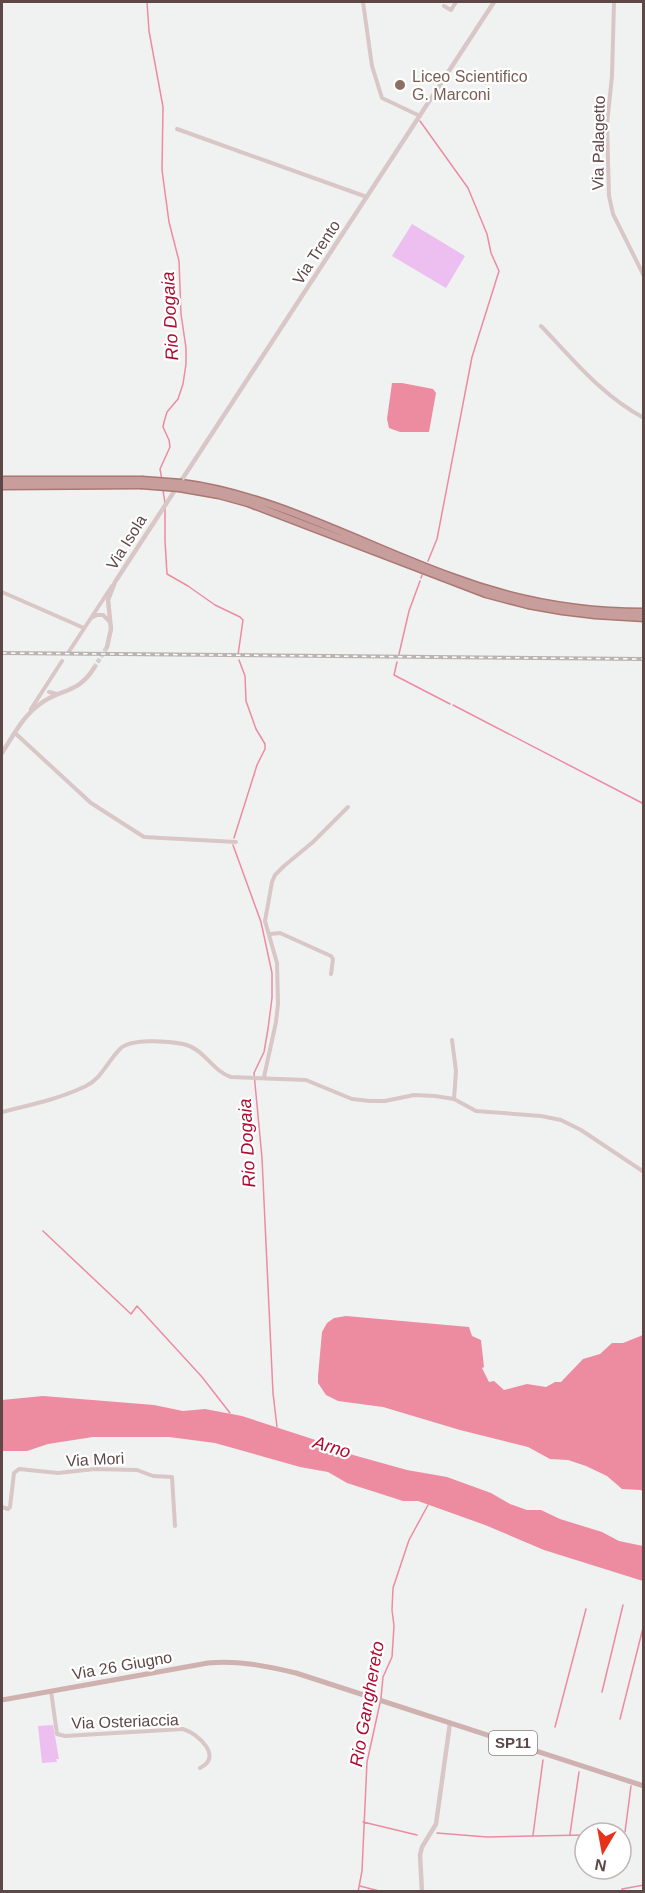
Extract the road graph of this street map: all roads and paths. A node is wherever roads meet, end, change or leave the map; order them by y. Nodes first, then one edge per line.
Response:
1 (363, 2) edge
2 (456, 2) edge
3 (492, 2) edge
4 (614, 2) edge
5 (444, 6) dead end
6 (420, 116) junction
7 (177, 129) dead end
8 (367, 197) junction
9 (644, 276) edge
10 (541, 326) dead end
11 (644, 418) edge
12 (2, 480) edge
13 (142, 483) junction
14 (2, 486) edge
15 (181, 486) junction
16 (157, 515) joint
17 (115, 582) junction
18 (2, 592) edge
19 (108, 610) junction
20 (97, 612) junction
21 (644, 612) edge
22 (644, 618) edge
23 (110, 623) junction
24 (84, 628) junction
25 (107, 647) tunnel mouth
26 (68, 653) dead end
27 (62, 661) dead end
28 (94, 668) tunnel mouth
29 (46, 691) junction
30 (61, 694) junction
31 (47, 699) junction
32 (26, 718) junction
33 (15, 733) junction
34 (2, 753) edge
35 (348, 807) dead end
36 (236, 842) dead end
37 (270, 934) junction
38 (331, 974) dead end
39 (452, 1040) dead end
40 (264, 1077) junction
41 (454, 1099) junction
42 (2, 1112) edge
43 (644, 1172) edge
44 (2, 1507) edge
45 (175, 1526) dead end
46 (51, 1691) junction
47 (2, 1700) edge
48 (450, 1723) junction
49 (200, 1768) dead end
50 (644, 1786) edge
51 (422, 1892) edge

1 - 6 street
2 - 5 street
3 - 6 street, Via Trento
4 - 9 street, Via Palagetto
6 - 8 street, Via Trento
7 - 8 street
8 - 16 street, Via Trento
10 - 11 street
12 - 13 highway
13 - 14 highway
13 - 15 highway, bridge
15 - 21 highway
15 - 22 highway
16 - 17 street, Via Isola
17 - 19 street, Via Isola
17 - 20 street, Via Isola
18 - 24 street
19 - 20 street, Via Isola
19 - 20 street
19 - 23 street, Via Isola
20 - 23 street
20 - 24 street, Via Isola
23 - 25 street, Via Isola
24 - 26 street, Via Isola
27 - 29 street
28 - 30 street
29 - 30 street
29 - 31 street
29 - 31 street
29 - 32 street
30 - 31 street
31 - 32 street
32 - 33 street
33 - 34 street
33 - 36 street
35 - 37 street
37 - 38 street
37 - 40 street
39 - 41 street
40 - 41 street
40 - 42 street
41 - 43 street
44 - 45 street, Via Mori
46 - 47 main road, Via 26 Giugno / SP11
46 - 48 main road, Via 26 Giugno / SP11
46 - 49 street, Via Osteriaccia
48 - 50 main road, SP11
48 - 51 street

